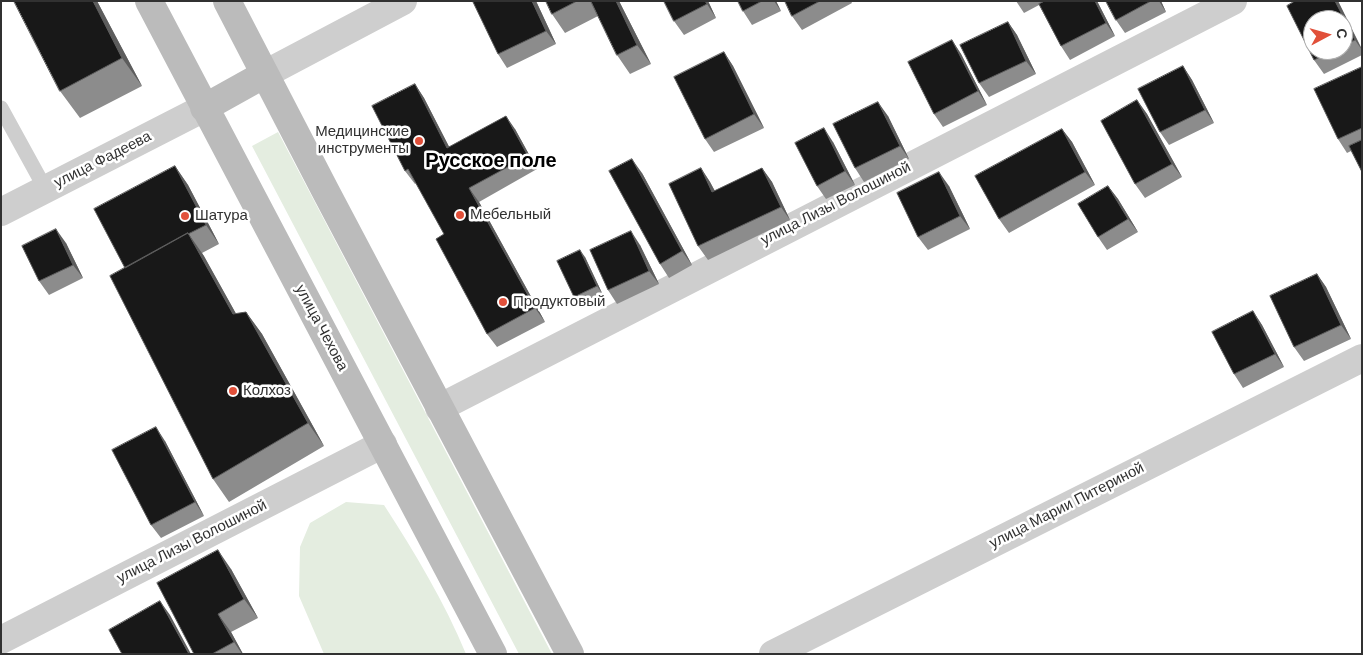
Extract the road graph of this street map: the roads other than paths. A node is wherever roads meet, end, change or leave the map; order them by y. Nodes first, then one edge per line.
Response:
1 (150, 1) edge
2 (227, 1) edge
3 (403, 1) edge
4 (1233, 1) edge
5 (265, 74) junction
6 (1, 108) edge
7 (204, 108) junction
8 (46, 190) junction
9 (1, 212) edge
10 (1362, 358) edge
11 (439, 408) junction
12 (382, 444) junction
13 (1, 640) edge
14 (493, 654) edge
15 (570, 654) edge
16 (773, 654) edge

1 - 7 main road, улица Чехова
2 - 5 main road
3 - 5 street
4 - 11 street, улица Лизы Волошиной
5 - 7 main road
5 - 11 main road
6 - 8 lane
7 - 8 street, улица Фадеева
7 - 12 main road, улица Чехова
8 - 9 street, улица Фадеева
10 - 16 street, улица Марии Питериной
11 - 15 main road
12 - 13 street, улица Лизы Волошиной
12 - 14 main road, улица Чехова

